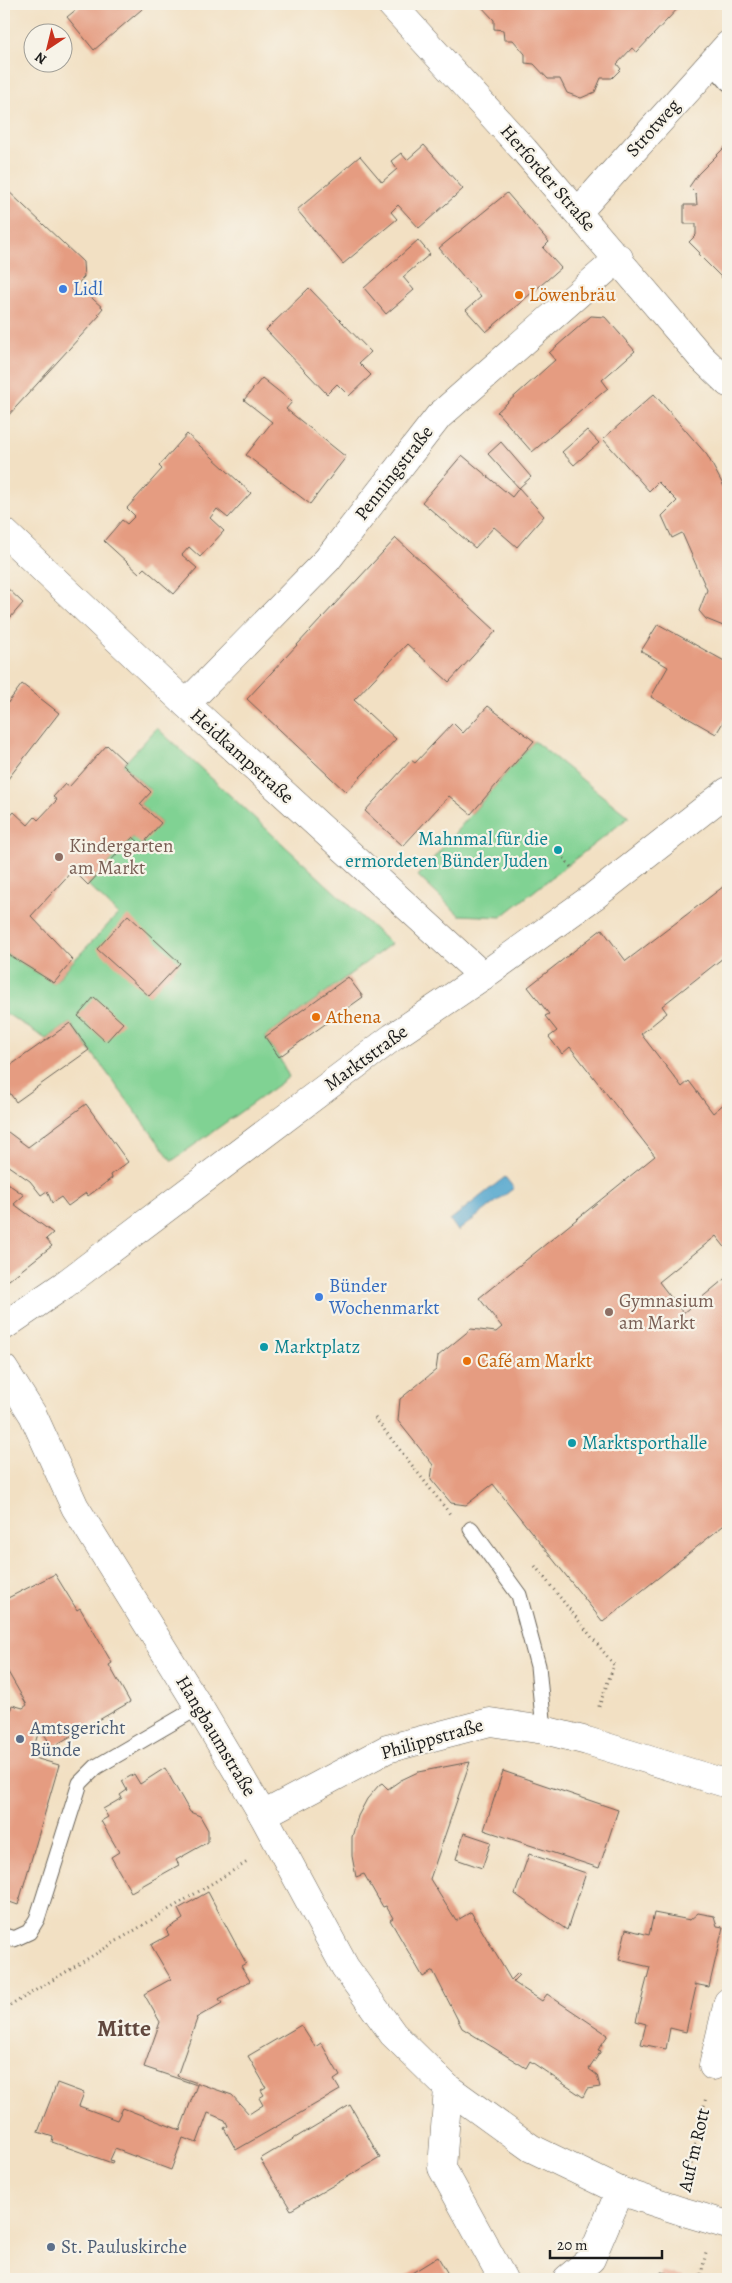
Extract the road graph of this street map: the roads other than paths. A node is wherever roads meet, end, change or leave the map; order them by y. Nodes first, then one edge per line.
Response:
1 (391, 4) edge
2 (723, 64) edge
3 (578, 212) junction
4 (618, 258) junction
5 (701, 357) junction
6 (728, 383) edge
7 (728, 402) edge
8 (4, 532) edge
9 (186, 704) junction
10 (728, 791) edge
11 (483, 976) junction
12 (4, 1326) edge
13 (4, 1369) edge
14 (470, 1529) dead end
15 (199, 1707) junction
16 (544, 1730) junction
17 (728, 1784) edge
18 (263, 1815) junction
19 (4, 1936) edge
20 (728, 2002) edge
21 (713, 2066) road end
22 (448, 2088) junction
23 (620, 2190) junction
24 (728, 2225) edge
25 (503, 2279) edge
26 (567, 2279) edge

1 - 3 street, Herforder Straße
2 - 3 street, Strotweg
3 - 4 street, Herforder Straße
4 - 5 street, Herforder Straße
4 - 9 street, Penningstraße
5 - 6 street, Herforder Straße
5 - 7 street, Herforder Straße
8 - 9 street, Heidkampstraße
9 - 11 street, Heidkampstraße
10 - 11 street, Marktstraße
11 - 12 street, Marktstraße
13 - 15 street, Hangbaumstraße
14 - 16 lane
15 - 18 street, Hangbaumstraße
15 - 19 lane
16 - 17 street, Philippstraße
16 - 18 street, Philippstraße
18 - 22 street, Hangbaumstraße
20 - 21 street
22 - 23 street, Hangbaumstraße
22 - 25 street
23 - 24 street, Hangbaumstraße
23 - 26 street

